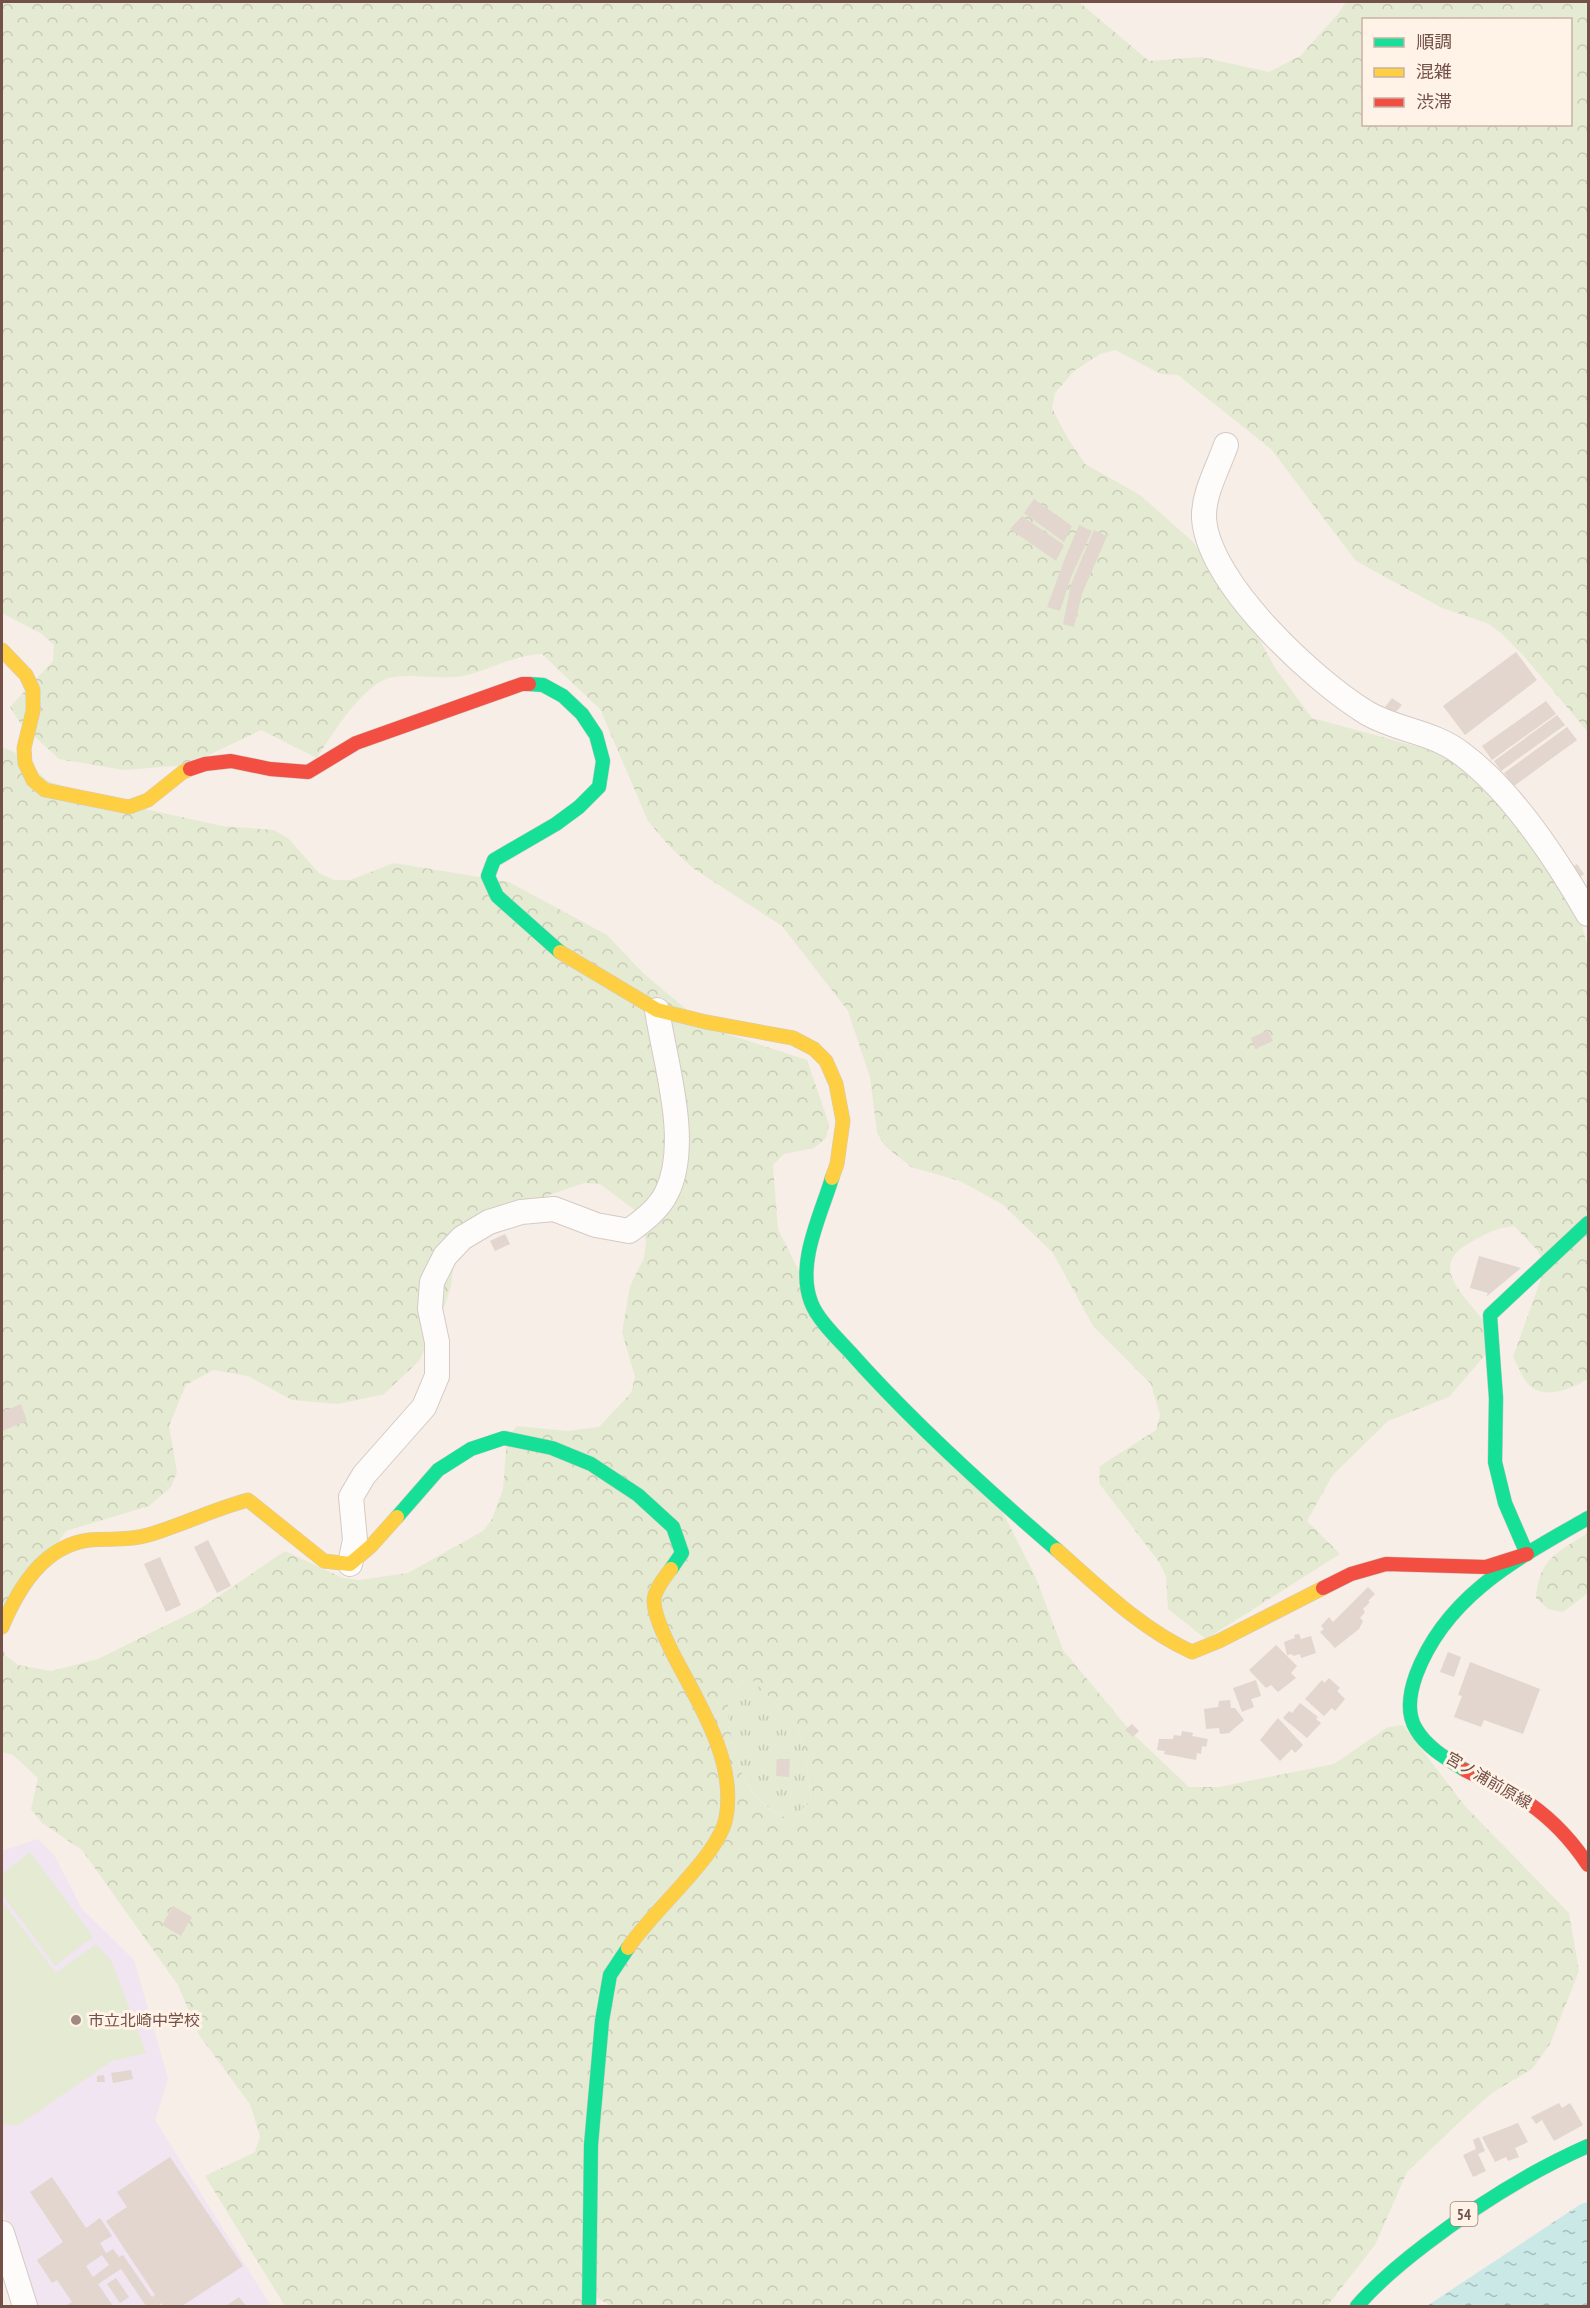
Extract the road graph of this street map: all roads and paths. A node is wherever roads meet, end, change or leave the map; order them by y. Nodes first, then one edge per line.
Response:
1 (1227, 445) dead end
2 (2, 650) edge
3 (1588, 914) edge
4 (657, 1010) junction
5 (1588, 1223) edge
6 (1588, 1518) edge
7 (1527, 1554) junction
8 (350, 1564) junction
9 (2, 1627) edge
10 (1588, 1865) edge
11 (1588, 2146) edge
12 (2, 2233) edge
13 (25, 2307) edge
14 (589, 2307) edge
15 (1357, 2307) edge

1 - 3 street
2 - 4 street
4 - 7 street
4 - 8 street
5 - 7 street
6 - 7 street, 宮ノ浦前原線
7 - 10 street, 宮ノ浦前原線
8 - 9 street
8 - 14 street
11 - 15 street, 54
12 - 13 street

